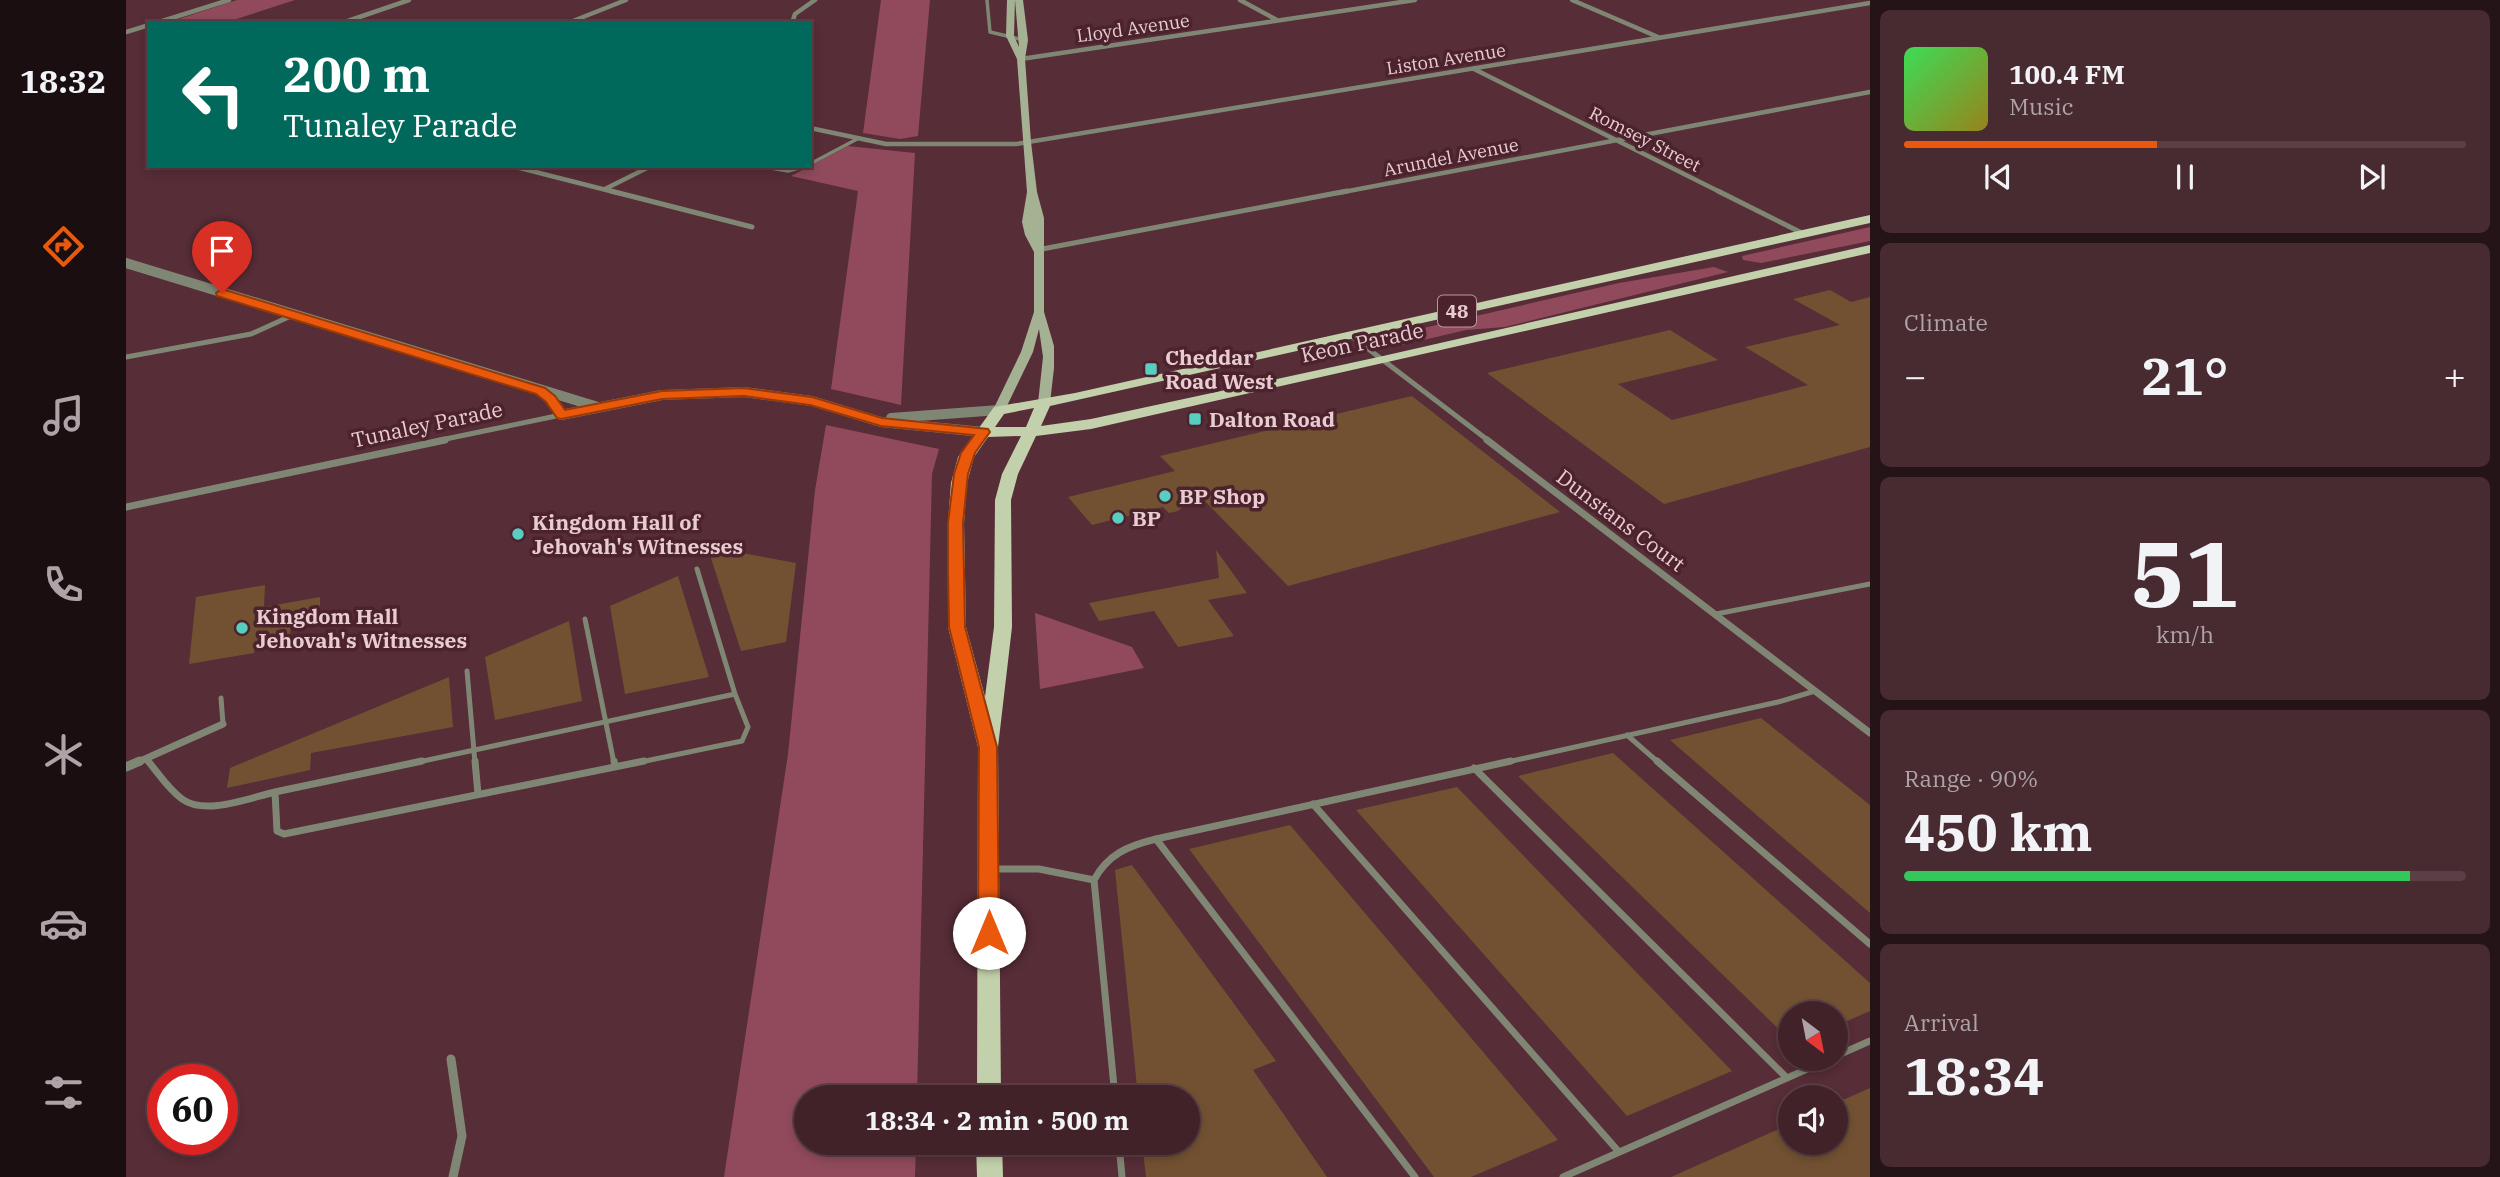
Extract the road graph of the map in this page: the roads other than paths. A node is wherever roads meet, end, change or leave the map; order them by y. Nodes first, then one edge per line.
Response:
1 (229, 0) edge
2 (626, 0) edge
3 (815, 0) edge
4 (987, 0) edge
5 (1011, 0) edge
6 (1019, 0) edge
7 (1240, 0) edge
8 (1415, 0) edge
9 (1572, 0) edge
10 (405, 1) edge
11 (1870, 3) edge
12 (1278, 20) junction
13 (162, 21) edge
14 (348, 21) edge
15 (573, 21) edge
16 (793, 21) edge
17 (147, 26) edge
18 (126, 32) edge
19 (1010, 36) junction
20 (1658, 37) junction
21 (1024, 40) junction
22 (1021, 59) junction
23 (1473, 68) junction
24 (1870, 92) edge
25 (812, 128) edge
26 (859, 138) junction
27 (1616, 140) junction
28 (1027, 142) junction
29 (812, 163) edge
30 (520, 168) edge
31 (647, 168) edge
32 (771, 168) edge
33 (799, 168) edge
34 (604, 189) junction
35 (1870, 219) edge
36 (752, 228) dead end
37 (1804, 234) junction
38 (1870, 248) edge
39 (1037, 250) junction
40 (1709, 255) junction
41 (126, 263) edge
42 (1747, 276) junction
43 (1038, 312) junction
44 (293, 315) junction
45 (1350, 335) junction
46 (126, 357) edge
47 (1383, 360) junction
48 (540, 391) junction
49 (1044, 403) junction
50 (598, 407) junction
51 (999, 410) junction
52 (561, 415) junction
53 (860, 416) junction
54 (983, 432) junction
55 (1029, 432) junction
56 (126, 507) edge
57 (697, 569) dead end
58 (1870, 584) edge
59 (1716, 614) junction
60 (585, 620) dead end
61 (467, 671) dead end
62 (1815, 691) junction
63 (735, 694) junction
64 (221, 698) dead end
65 (607, 722) junction
66 (223, 724) joint
67 (1870, 733) edge
68 (1627, 735) junction
69 (988, 747) junction
70 (474, 750) junction
71 (146, 758) junction
72 (615, 766) junction
73 (126, 768) edge
74 (1474, 768) junction
75 (275, 792) junction
76 (478, 794) junction
77 (1313, 804) junction
78 (1156, 839) junction
79 (988, 869) junction
80 (1094, 880) junction
81 (1870, 944) edge
82 (1870, 1041) edge
83 (1848, 1051) edge
84 (451, 1059) dead end
85 (1803, 1071) edge
86 (1787, 1078) junction
87 (989, 1085) edge
88 (1114, 1085) edge
89 (1619, 1152) junction
90 (989, 1155) edge
91 (1120, 1155) edge
92 (453, 1177) edge
93 (990, 1177) edge
94 (1122, 1177) edge
95 (1415, 1177) edge
96 (1563, 1177) edge

1 - 13 street
2 - 15 street
3 - 16 street
4 - 19 lane
5 - 19 main road
6 - 21 main road
7 - 12 street
8 - 12 street, Lloyd Avenue
9 - 20 street
10 - 14 street
11 - 20 street, Liston Avenue
12 - 22 street, Lloyd Avenue
17 - 18 street
19 - 21 lane
19 - 22 main road
20 - 23 street, Liston Avenue
21 - 22 main road
22 - 28 main road
23 - 27 street, Romsey Street
23 - 28 street, Liston Avenue
24 - 27 street, Arundel Avenue
25 - 26 street, Liston Avenue
26 - 28 street, Liston Avenue
26 - 29 lane
27 - 37 street, Romsey Street
27 - 39 street, Arundel Avenue
28 - 39 main road
30 - 34 street
31 - 34 street
32 - 33 lane
34 - 36 street
35 - 37 main road, Keon Parade / 48
37 - 40 main road, Keon Parade / 48
38 - 42 main road, Keon Parade / 48
39 - 43 main road
40 - 42 main road
40 - 45 main road, Keon Parade / 48
41 - 44 street
42 - 47 main road, Keon Parade / 48
43 - 49 main road
43 - 51 main road
44 - 46 street
44 - 48 street
45 - 47 street, Dunstans Court
45 - 49 main road, Keon Parade / 48
47 - 55 main road, Keon Parade / 48
47 - 59 street, Dunstans Court
48 - 50 street
48 - 52 street
49 - 51 main road, Keon Parade / 48
49 - 55 main road
50 - 52 street, Tunaley Parade
50 - 53 street, Tunaley Parade
51 - 53 street, Tunaley Parade
51 - 54 main road
52 - 56 street, Tunaley Parade
53 - 54 street, Tunaley Parade
54 - 55 main road, Keon Parade
54 - 69 main road
55 - 69 main road
57 - 63 lane
58 - 59 lane
59 - 62 street, Dunstans Court
60 - 65 lane
61 - 70 lane
62 - 67 street, Dunstans Court
62 - 68 lane
63 - 65 lane
63 - 72 lane
64 - 66 lane
65 - 70 lane
65 - 72 lane
66 - 71 street
68 - 74 lane
68 - 81 lane
69 - 79 main road
70 - 75 lane
70 - 76 lane
71 - 73 street
71 - 75 lane
72 - 76 lane
74 - 77 lane
74 - 86 lane
75 - 76 lane
77 - 78 lane
77 - 89 lane
78 - 80 lane
78 - 95 lane
79 - 80 lane
79 - 87 main road
80 - 88 lane
82 - 83 lane
84 - 92 street
85 - 86 lane
86 - 89 lane
89 - 96 lane
90 - 93 main road
91 - 94 lane

